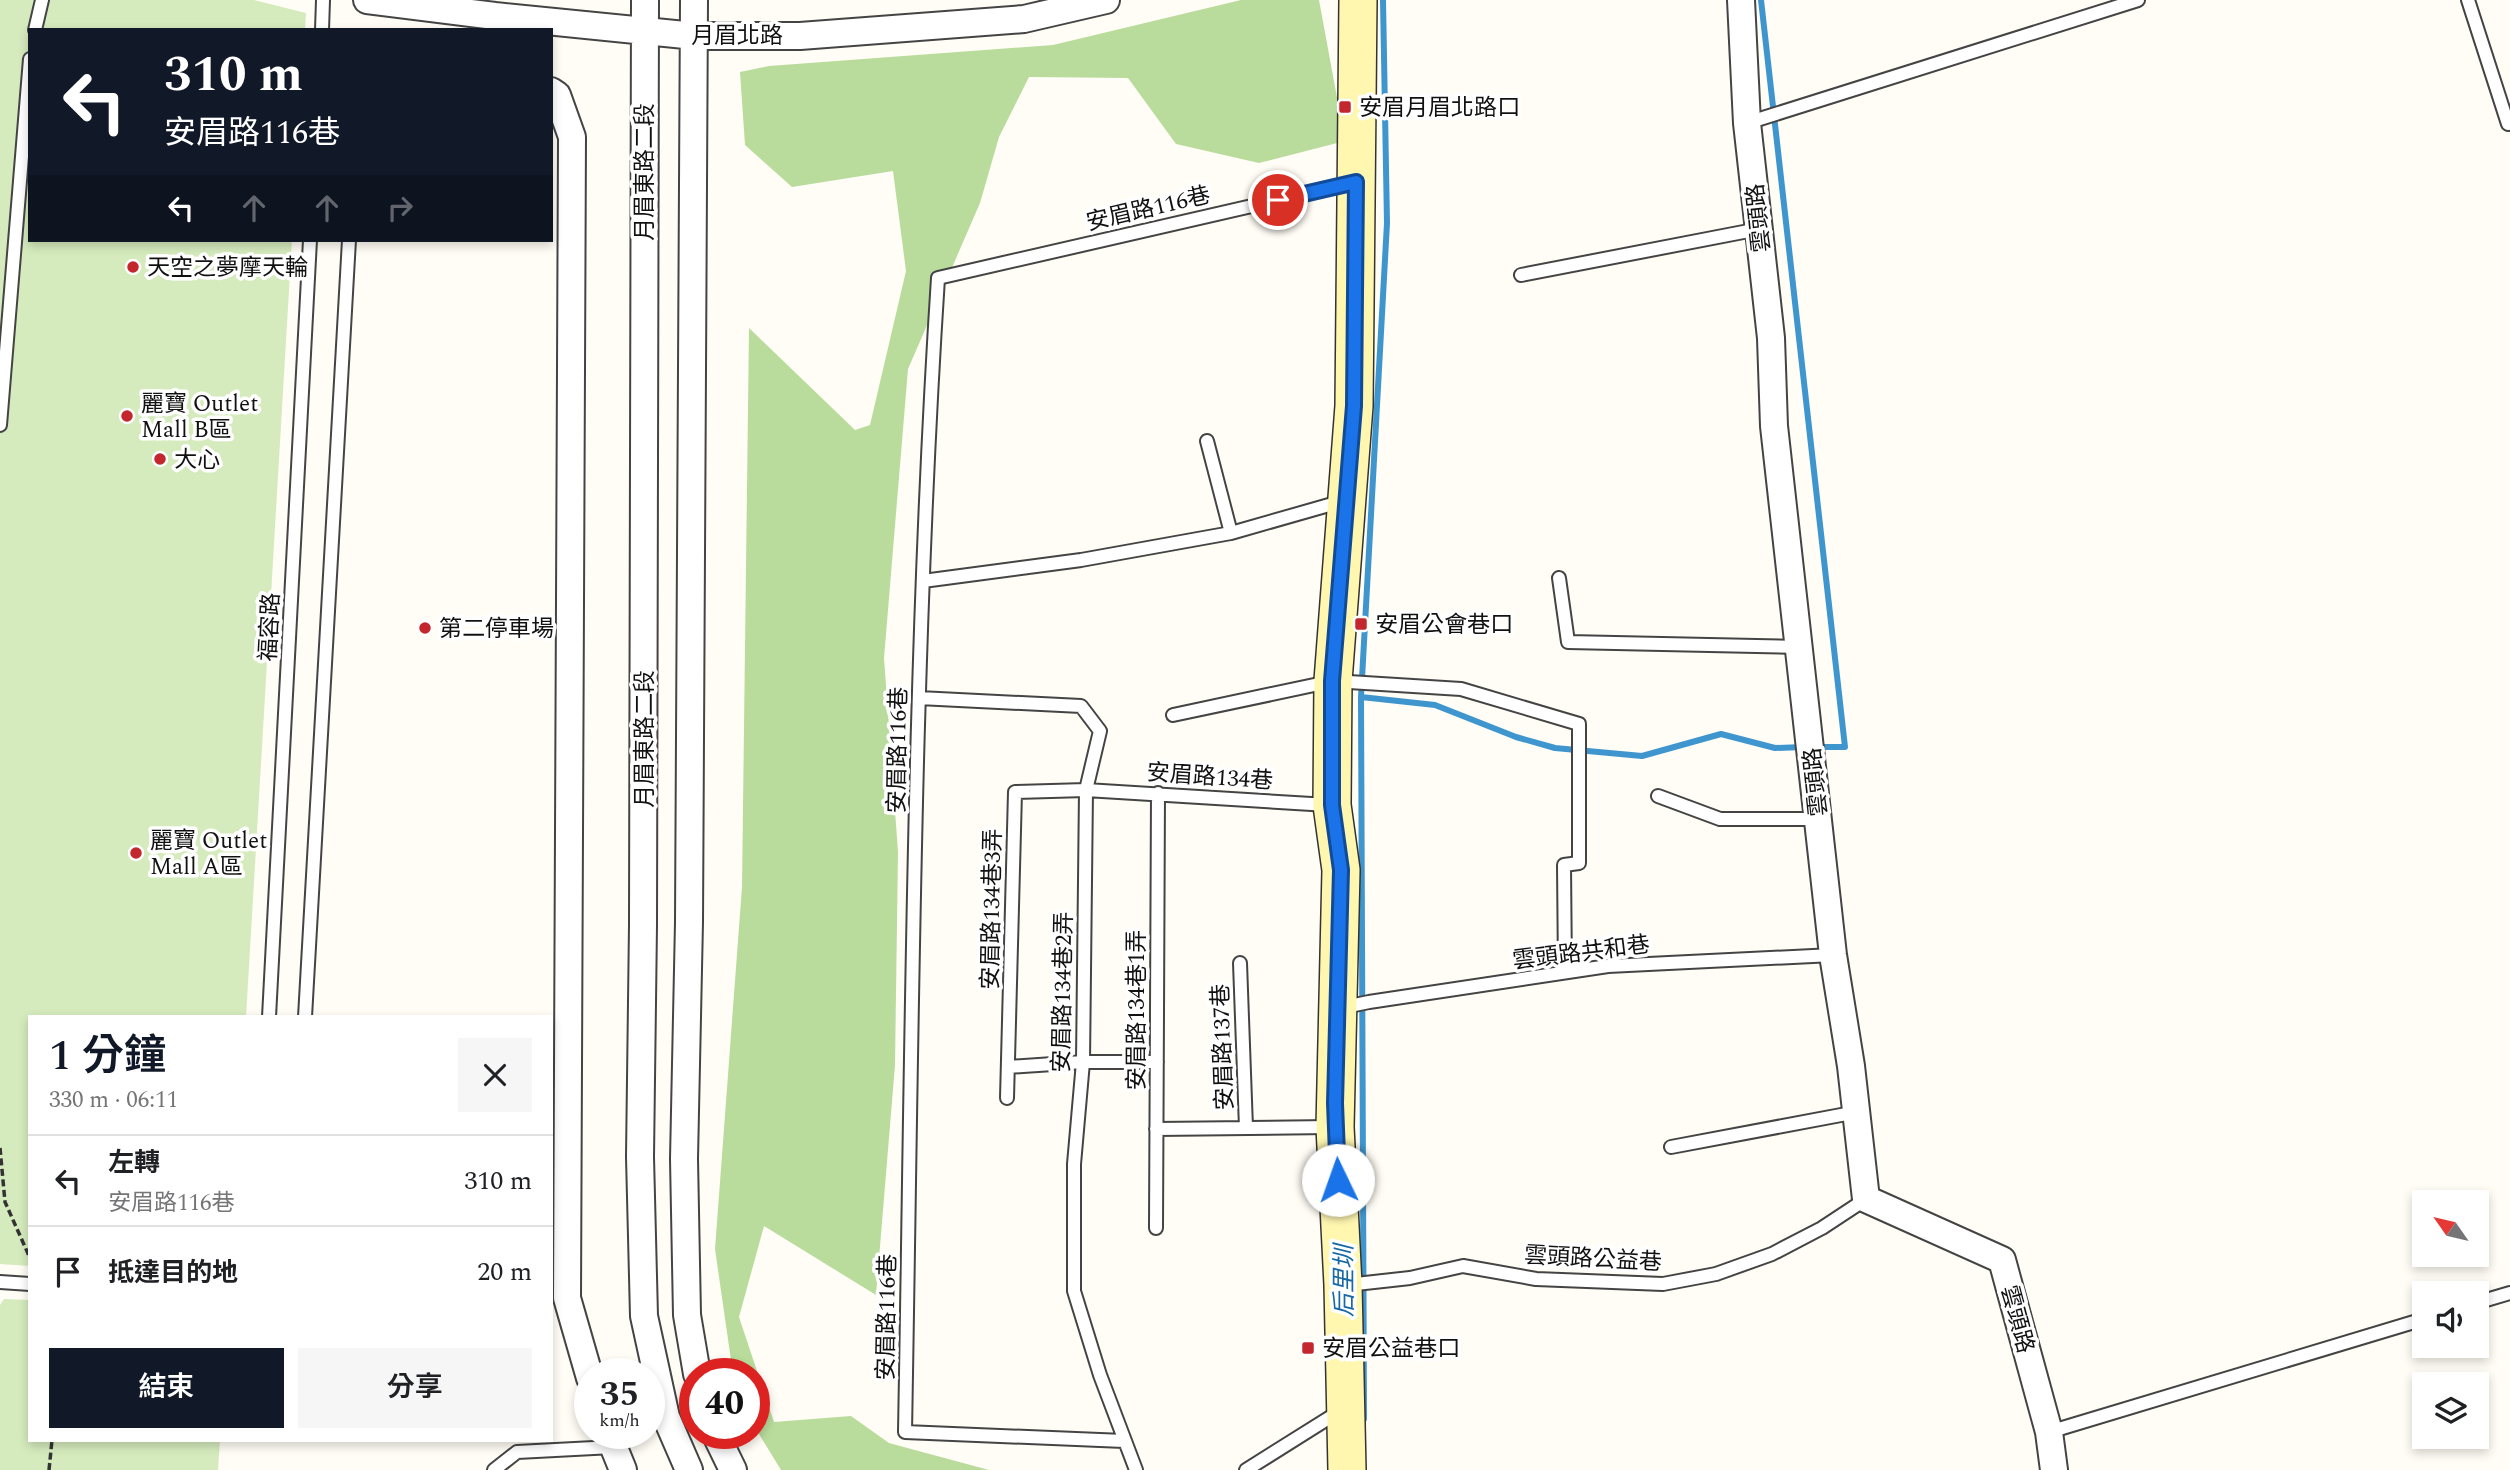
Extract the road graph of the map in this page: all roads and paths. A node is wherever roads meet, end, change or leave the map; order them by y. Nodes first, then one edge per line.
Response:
1 (42, 0) edge
2 (323, 0) edge
3 (368, 0) edge
4 (645, 0) edge
5 (694, 0) edge
6 (1106, 0) edge
7 (1358, 0) edge
8 (1741, 0) edge
9 (2138, 0) edge
10 (2468, 0) edge
11 (35, 28) edge
12 (321, 28) edge
13 (644, 31) junction
14 (695, 36) junction
15 (28, 83) edge
16 (553, 92) edge
17 (1747, 123) junction
18 (2508, 124) edge
19 (1356, 182) junction
20 (1759, 229) junction
21 (310, 242) edge
22 (349, 242) edge
23 (1521, 275) dead end
24 (0, 425) edge
25 (1207, 441) dead end
26 (1347, 500) junction
27 (1231, 533) junction
28 (1559, 578) dead end
29 (923, 581) junction
30 (1800, 647) junction
31 (1332, 681) junction
32 (919, 698) junction
33 (1173, 715) dead end
34 (1086, 790) junction
35 (1158, 793) junction
36 (1658, 796) dead end
37 (1332, 805) junction
38 (1819, 819) junction
39 (1833, 955) junction
40 (1240, 963) dead end
41 (1565, 972) junction
42 (1337, 1009) junction
43 (269, 1015) edge
44 (305, 1015) edge
45 (1083, 1062) junction
46 (1157, 1062) junction
47 (1008, 1067) junction
48 (1007, 1098) dead end
49 (1857, 1112) junction
50 (1335, 1127) junction
51 (1246, 1128) junction
52 (1156, 1129) junction
53 (1671, 1147) dead end
54 (0, 1148) edge
55 (1867, 1199) junction
56 (1156, 1228) dead end
57 (28, 1254) edge
58 (0, 1282) edge
59 (28, 1284) edge
60 (1343, 1285) junction
61 (2510, 1293) edge
62 (559, 1297) edge
63 (2489, 1299) edge
64 (2412, 1323) edge
65 (582, 1358) edge
66 (694, 1358) edge
67 (1346, 1407) junction
68 (2049, 1432) junction
69 (1124, 1441) junction
70 (52, 1442) edge
71 (723, 1449) edge
72 (615, 1450) edge
73 (49, 1470) edge
74 (494, 1470) edge
75 (689, 1470) edge
76 (733, 1470) edge
77 (1136, 1470) edge
78 (1246, 1470) edge
79 (1347, 1470) edge
80 (2054, 1470) edge

1 - 11 lane
2 - 12 lane
3 - 13 street, 月眉北路
4 - 13 street, 月眉東路二段
5 - 14 street, 月眉東路二段
6 - 14 street, 月眉北路
7 - 19 street
8 - 17 street, 雲頭路
9 - 17 lane
10 - 18 lane
13 - 14 street, 月眉北路
13 - 75 street, 月眉東路二段
14 - 66 street, 月眉東路二段
15 - 24 lane
16 - 62 street
17 - 20 street, 雲頭路
19 - 26 street
19 - 29 lane, 安眉路116巷
20 - 23 lane
20 - 30 street, 雲頭路
21 - 43 lane, 福容路
22 - 44 lane
25 - 27 lane
26 - 27 lane
26 - 31 street
27 - 29 lane
28 - 30 lane
29 - 32 lane, 安眉路116巷
30 - 38 street, 雲頭路
31 - 33 lane
31 - 37 street
31 - 41 lane
32 - 34 lane, 安眉路134巷2弄
32 - 69 lane, 安眉路116巷
34 - 35 lane, 安眉路134巷
34 - 45 lane, 安眉路134巷2弄
34 - 47 lane, 安眉路134巷3弄
35 - 37 lane, 安眉路134巷
35 - 46 lane, 安眉路134巷1弄
36 - 38 lane
37 - 42 street
38 - 39 street, 雲頭路
39 - 41 lane, 雲頭路共和巷
39 - 49 street, 雲頭路
40 - 51 lane, 安眉路137巷
41 - 42 lane, 雲頭路共和巷
42 - 50 street
45 - 46 lane
45 - 47 lane
45 - 69 lane, 安眉路134巷2弄
46 - 52 lane, 安眉路134巷1弄
47 - 48 lane, 安眉路134巷3弄
49 - 53 lane
49 - 55 street, 雲頭路
50 - 51 lane, 安眉路137巷
50 - 60 street
51 - 52 lane, 安眉路137巷
52 - 56 lane, 安眉路134巷1弄
54 - 57 path
55 - 60 lane, 雲頭路公益巷
55 - 68 street, 雲頭路
58 - 59 lane
60 - 67 street
61 - 63 lane
62 - 65 street
64 - 68 lane
67 - 78 lane
67 - 79 street
68 - 80 street, 雲頭路
69 - 77 lane
70 - 73 path
71 - 76 street
72 - 74 lane

